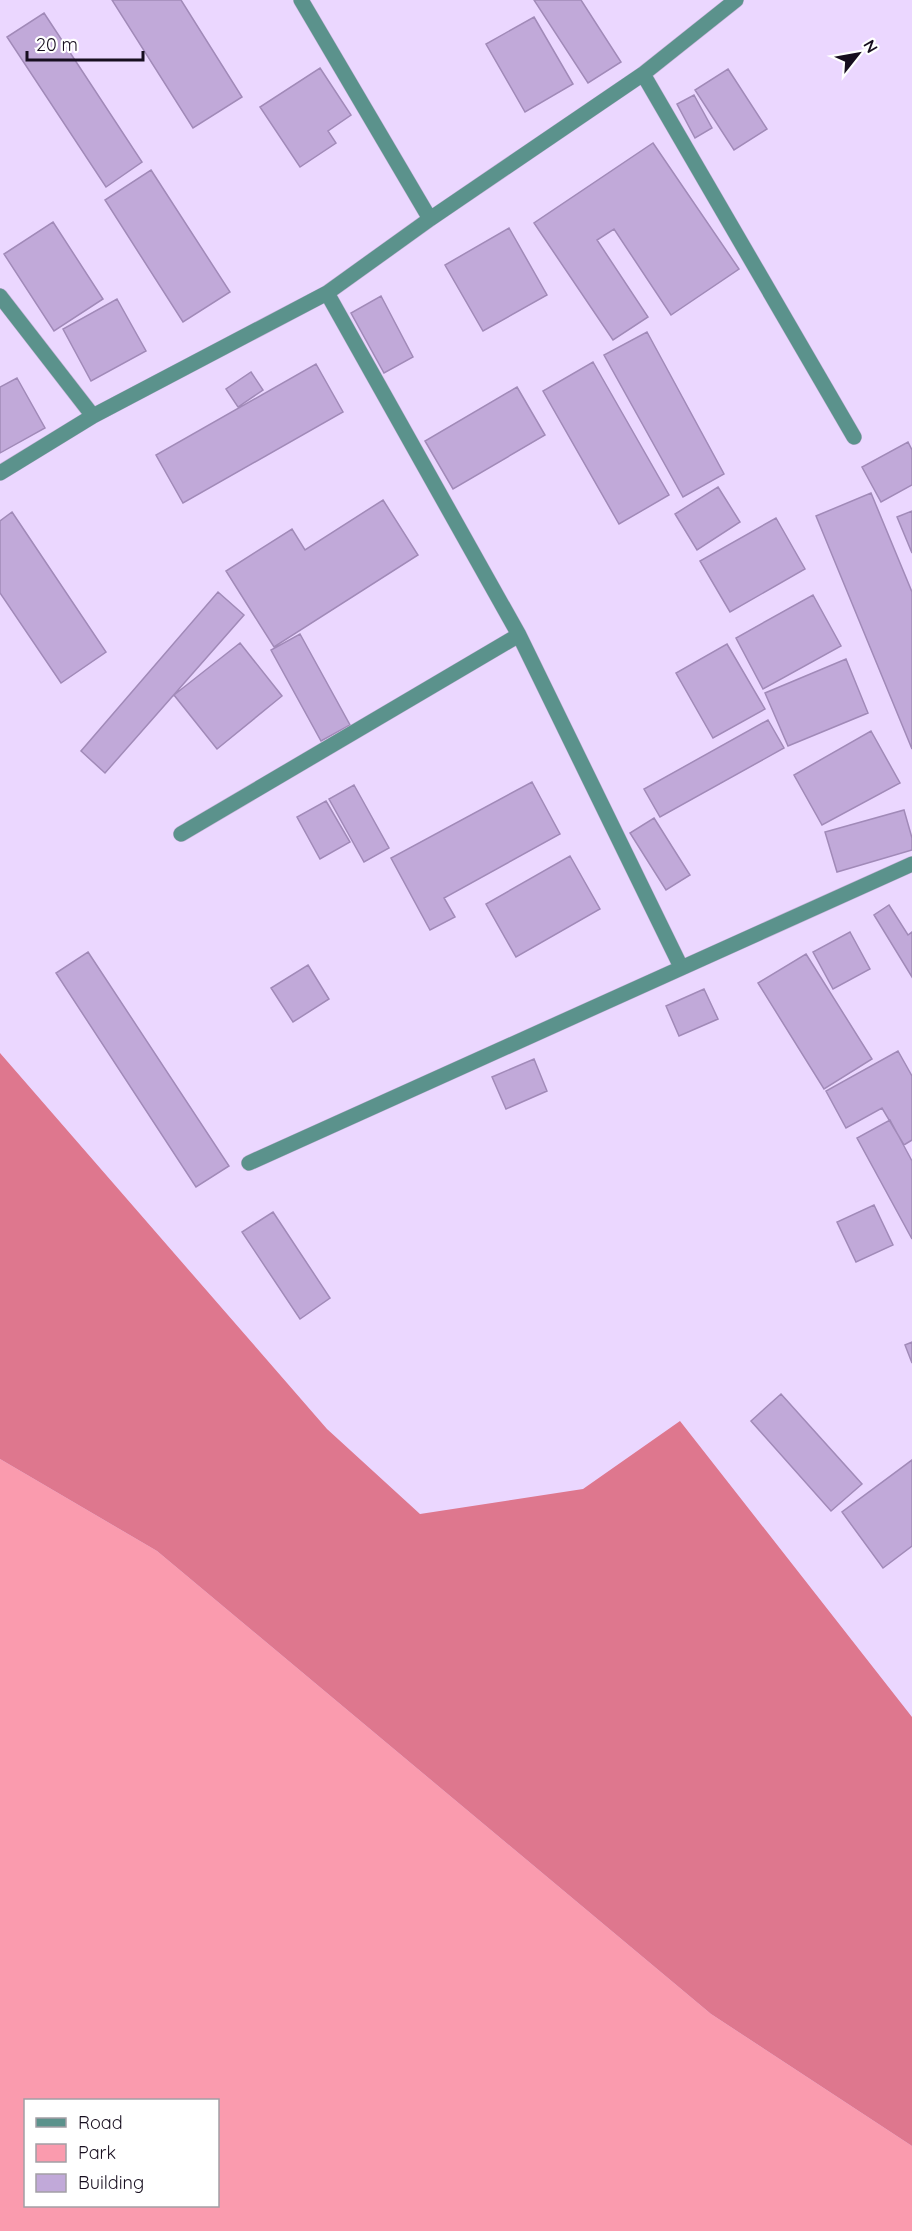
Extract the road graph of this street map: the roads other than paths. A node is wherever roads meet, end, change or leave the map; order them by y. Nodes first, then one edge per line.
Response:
1 (301, 0) edge
2 (736, 0) edge
3 (644, 74) junction
4 (430, 219) junction
5 (327, 293) junction
6 (0, 296) edge
7 (93, 416) junction
8 (854, 437) dead end
9 (0, 473) edge
10 (519, 635) junction
11 (181, 834) dead end
12 (912, 864) edge
13 (681, 967) junction
14 (249, 1163) dead end

1 - 4 street
2 - 3 street
3 - 4 street
3 - 8 street
4 - 5 street
5 - 7 street
5 - 10 street
6 - 7 street
7 - 9 street
10 - 11 street
10 - 13 street
12 - 13 street
13 - 14 street

